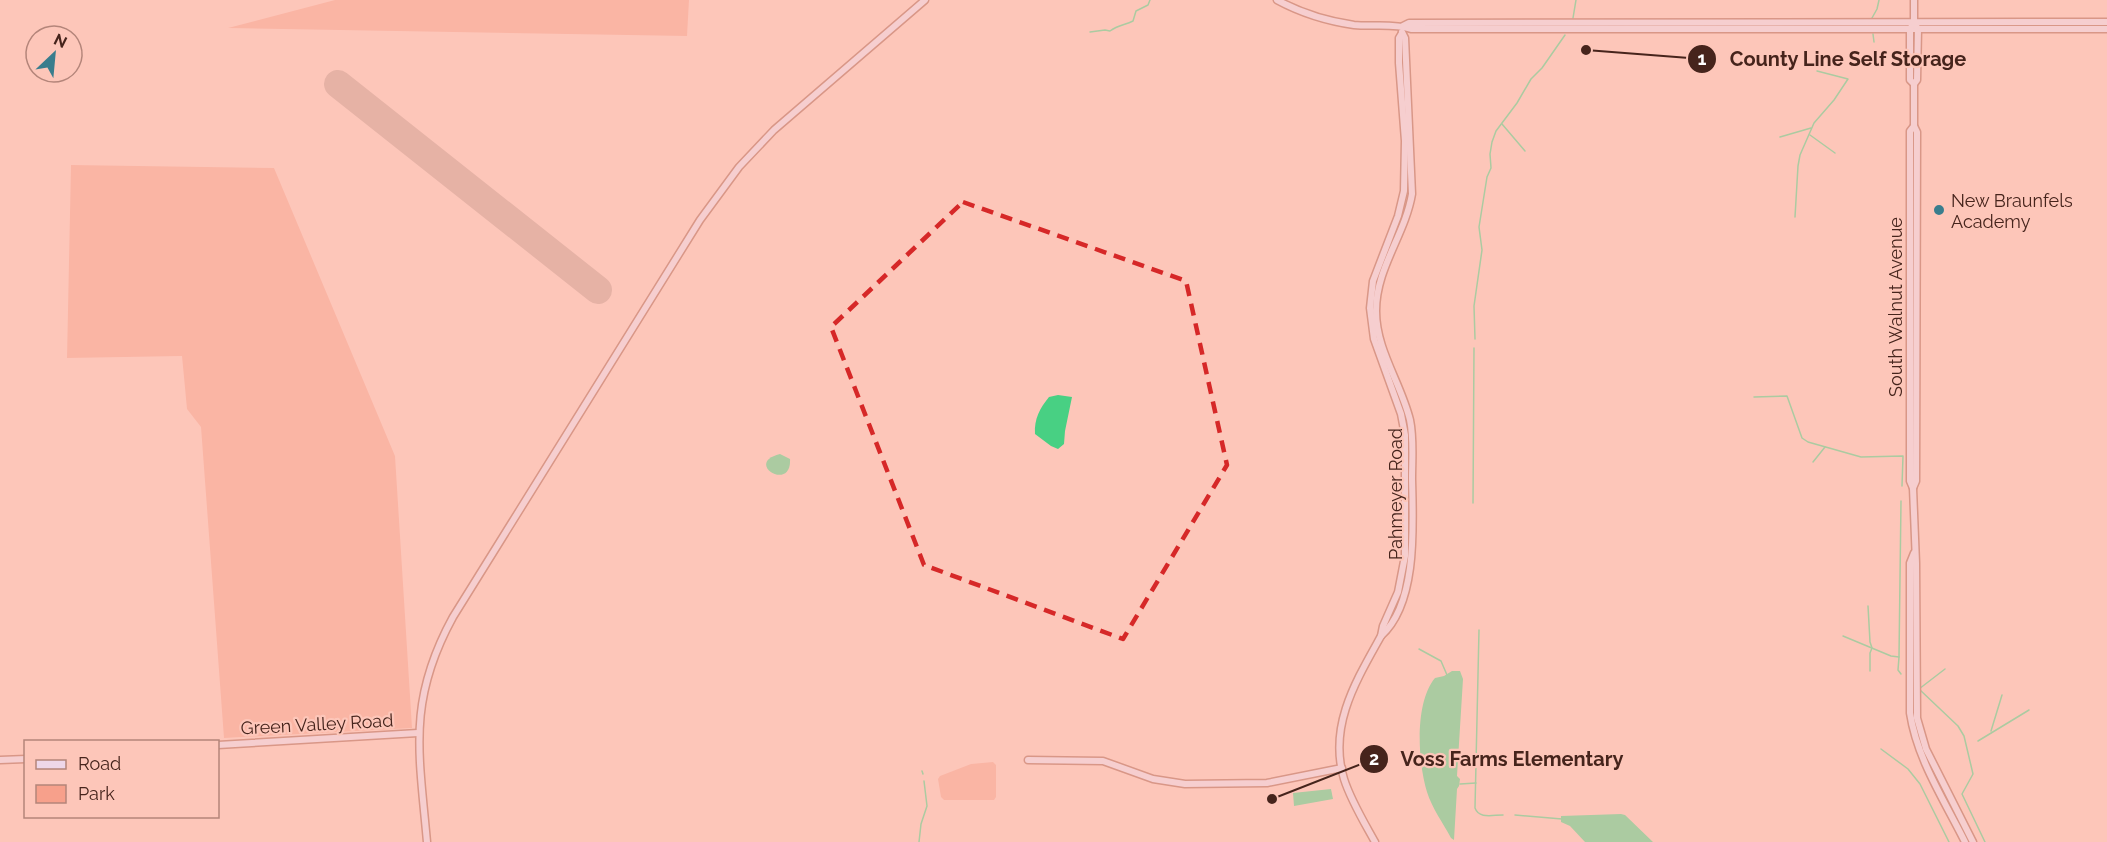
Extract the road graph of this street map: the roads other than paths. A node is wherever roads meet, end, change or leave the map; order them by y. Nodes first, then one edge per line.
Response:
1 (925, 0) edge
2 (1277, 0) edge
3 (1914, 0) edge
4 (2107, 22) edge
5 (1402, 26) junction
6 (1914, 27) junction
7 (2107, 29) edge
8 (1915, 550) junction
9 (418, 733) junction
10 (219, 744) edge
11 (24, 759) edge
12 (0, 760) edge
13 (1028, 760) dead end
14 (1342, 768) junction
15 (427, 842) edge
16 (1374, 842) edge
17 (1965, 842) edge
18 (1973, 842) edge

1 - 9 street
2 - 5 street
3 - 6 street, South Walnut Avenue
4 - 6 street
5 - 6 street
5 - 14 street, Pahmeyer Road
6 - 7 street
6 - 8 street, South Walnut Avenue
8 - 17 street, South Walnut Avenue
8 - 18 street, South Walnut Avenue
9 - 10 street, Green Valley Road
9 - 15 street
11 - 12 street
13 - 14 street
14 - 16 street, Pahmeyer Road

